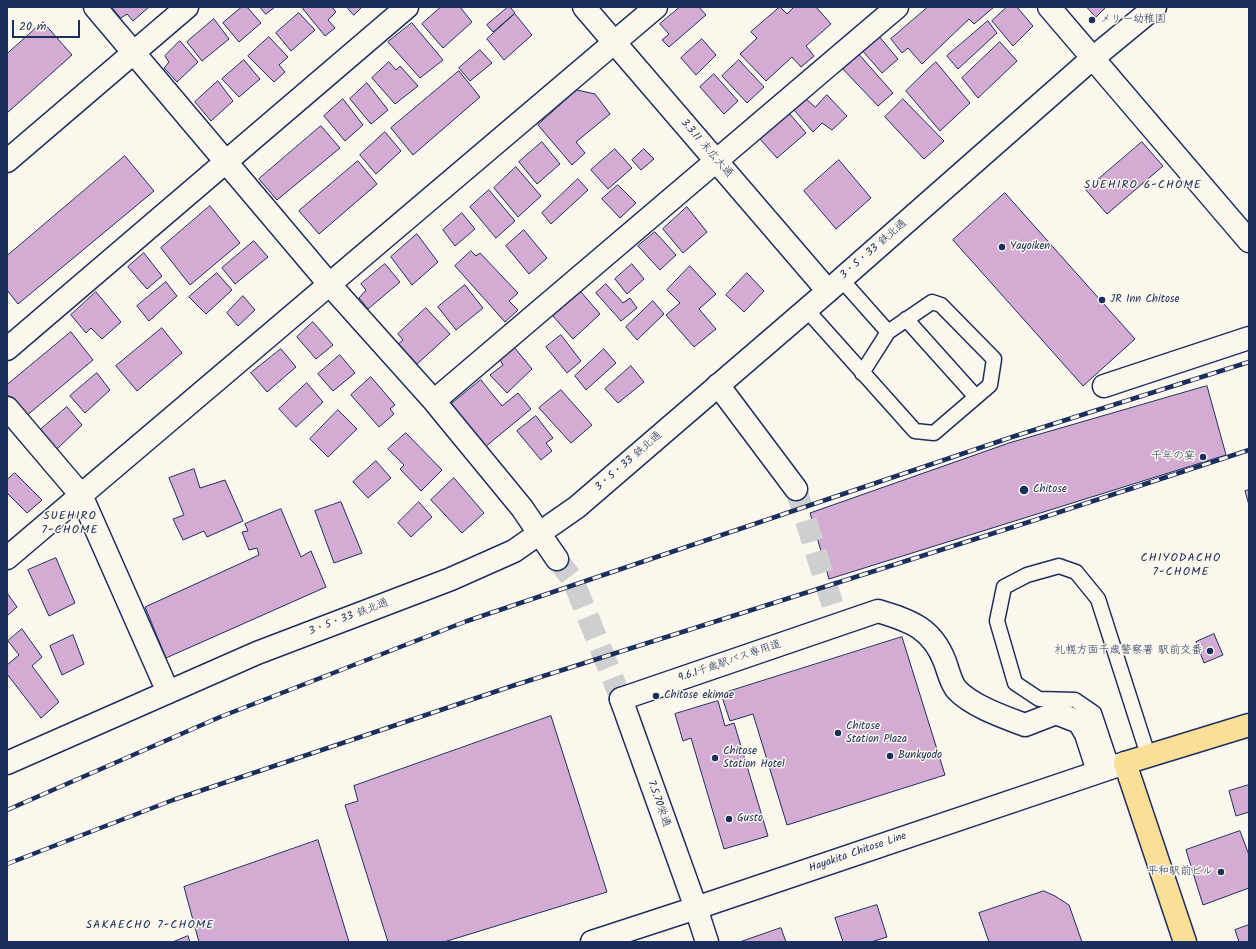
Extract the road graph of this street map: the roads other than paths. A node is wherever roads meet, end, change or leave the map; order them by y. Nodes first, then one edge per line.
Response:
1 (95, 7) edge
2 (187, 7) edge
3 (407, 7) edge
4 (584, 7) edge
5 (656, 7) edge
6 (897, 7) edge
7 (1049, 7) edge
8 (1155, 7) edge
9 (615, 43) junction
10 (134, 52) junction
11 (1092, 58) junction
12 (8, 159) edge
13 (716, 161) junction
14 (226, 162) junction
15 (1249, 241) edge
16 (330, 285) junction
17 (834, 285) junction
18 (806, 309) junction
19 (906, 319) junction
20 (888, 332) junction
21 (1249, 338) edge
22 (7, 349) edge
23 (862, 373) junction
24 (718, 385) junction
25 (1104, 386) dead end
26 (976, 398) junction
27 (434, 401) junction
28 (7, 408) edge
29 (796, 489) tunnel mouth
30 (81, 496) junction
31 (539, 533) junction
32 (7, 558) edge
33 (557, 559) tunnel mouth
34 (168, 692) junction
35 (621, 699) joint
36 (1249, 725) edge
37 (1148, 755) junction
38 (7, 763) edge
39 (1112, 767) junction
40 (696, 908) junction
41 (592, 942) edge
42 (707, 942) edge
43 (1186, 942) edge

1 - 10 street
2 - 10 street
3 - 14 street
4 - 9 street, 3.3.11 末広大通
5 - 9 street
6 - 13 street
7 - 11 street
8 - 11 street, 3・5・33 鉄北通
9 - 13 street, 3.3.11 末広大通
9 - 16 street
10 - 12 street
10 - 14 street
11 - 15 street
11 - 17 street, 3・5・33 鉄北通
13 - 17 street, 3.3.11 末広大通
13 - 27 street
14 - 16 street
14 - 22 street
16 - 27 street
16 - 30 street
17 - 18 street, 3・5・33 鉄北通
17 - 20 lane
18 - 23 lane
18 - 24 street, 3・5・33 鉄北通
19 - 20 lane
19 - 26 lane
19 - 26 lane
20 - 23 lane
21 - 25 street
23 - 26 lane
24 - 29 street
24 - 31 street, 3・5・33 鉄北通
27 - 31 street
28 - 30 street
30 - 32 street
30 - 34 street
31 - 33 street
31 - 34 street, 3・5・33 鉄北通
34 - 38 street, 3・5・33 鉄北通
35 - 39 street, 9.6.1千歳駅バス専用道
35 - 40 street, 7.5.70栄通
36 - 37 highway
37 - 39 highway
37 - 39 lane
39 - 40 street, Hayakita Chitose Line
39 - 43 highway
40 - 41 street, Hayakita Chitose Line
40 - 42 street, 7.5.70栄通

